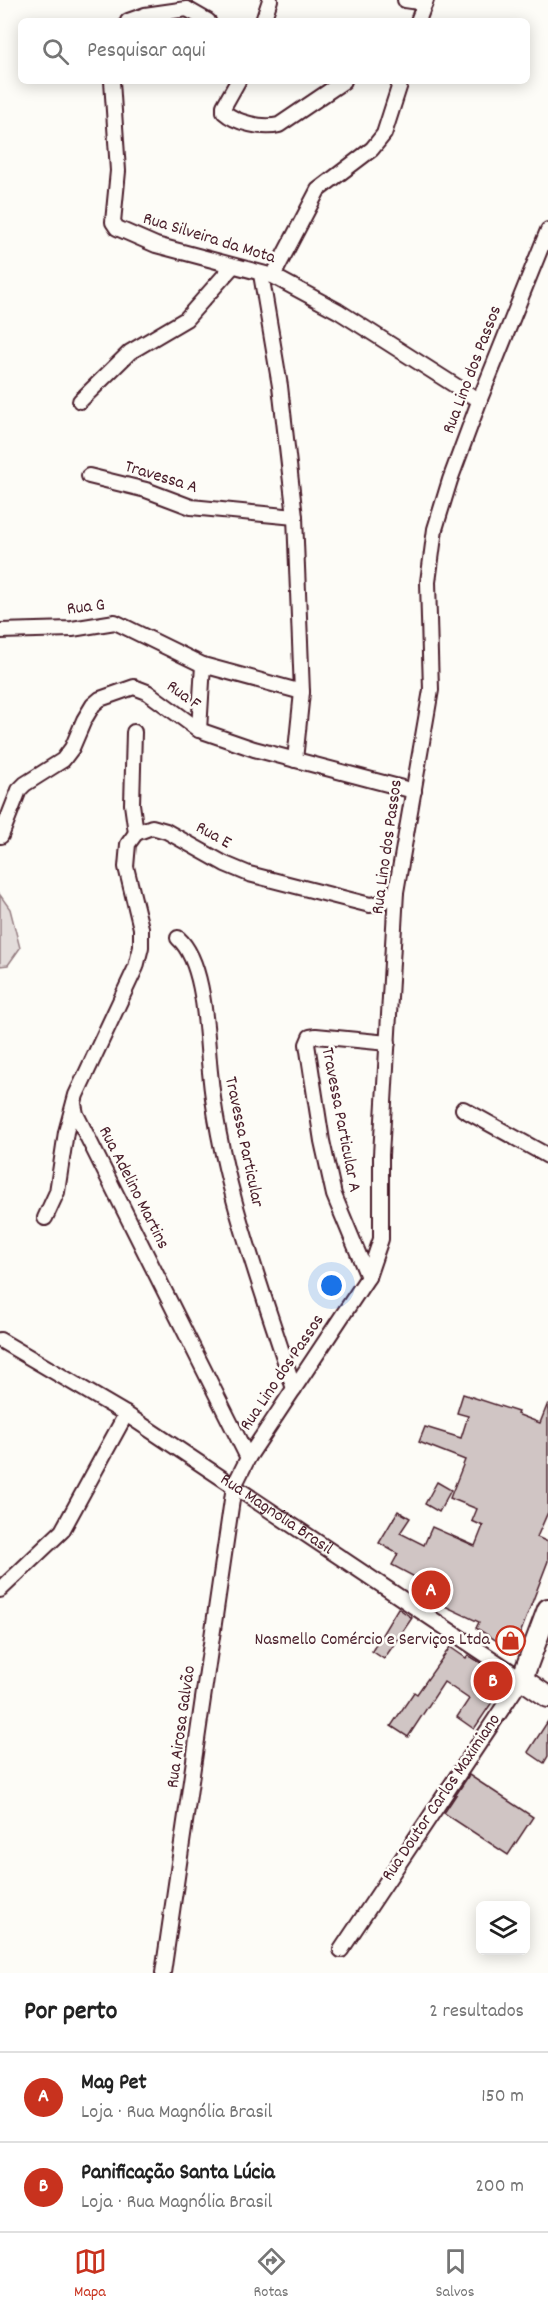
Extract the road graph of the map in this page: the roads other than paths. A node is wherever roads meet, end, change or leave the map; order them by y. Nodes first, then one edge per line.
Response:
1 (270, 0) edge
2 (405, 0) edge
3 (425, 2) edge
4 (189, 5) edge
5 (136, 18) edge
6 (204, 18) edge
7 (264, 18) edge
8 (419, 18) edge
9 (112, 84) edge
10 (236, 84) edge
11 (340, 84) edge
12 (400, 84) edge
13 (548, 230) edge
14 (232, 267) junction
15 (267, 275) junction
16 (480, 399) junction
17 (80, 401) dead end
18 (89, 476) dead end
19 (295, 517) junction
20 (0, 631) edge
21 (203, 665) junction
22 (302, 692) junction
23 (200, 730) junction
24 (134, 732) dead end
25 (295, 760) junction
26 (414, 791) junction
27 (136, 833) junction
28 (1, 836) edge
29 (396, 892) junction
30 (370, 905) junction
31 (394, 929) junction
32 (178, 938) dead end
33 (388, 1043) junction
34 (74, 1104) junction
35 (464, 1109) dead end
36 (548, 1156) edge
37 (45, 1218) dead end
38 (368, 1277) junction
39 (0, 1340) edge
40 (294, 1389) junction
41 (126, 1414) junction
42 (248, 1458) junction
43 (234, 1486) junction
44 (0, 1590) edge
45 (548, 1609) edge
46 (522, 1679) junction
47 (548, 1697) edge
48 (341, 1950) dead end
49 (163, 1973) edge

1 - 7 street
2 - 3 street
3 - 8 street
4 - 5 street
4 - 6 street
9 - 14 street, Rua Silveira da Mota
10 - 11 street
12 - 15 street
13 - 16 street, Rua Lino dos Passos
14 - 15 street, Rua Silveira da Mota
14 - 17 street
15 - 16 street, Rua Silveira da Mota
15 - 19 street
16 - 26 street, Rua Lino dos Passos
18 - 19 street, Travessa A
19 - 22 street
20 - 21 street, Rua G
21 - 22 street, Rua G
21 - 23 street
22 - 25 street
23 - 25 street, Rua F
23 - 28 street, Rua F
24 - 27 street
25 - 26 street, Rua F
26 - 29 street, Rua Lino dos Passos
27 - 30 street, Rua E
27 - 34 street
29 - 30 street
29 - 31 street, Rua Lino dos Passos
30 - 31 street
31 - 33 street, Rua Lino dos Passos
32 - 40 street, Travessa Particular
33 - 38 street, Rua Lino dos Passos
33 - 38 street, Travessa Particular A
34 - 37 street
34 - 42 street, Rua Adelino Martins
35 - 36 street
38 - 40 street, Rua Lino dos Passos
39 - 41 street, Rua Magnólia Brasil
40 - 42 street, Rua Lino dos Passos
41 - 43 street, Rua Magnólia Brasil
41 - 44 street
42 - 43 street, Rua Lino dos Passos
43 - 46 street, Rua Magnólia Brasil
43 - 49 street, Rua Airosa Galvão
45 - 46 main road, Rua Doutor Carlos Maximiano
46 - 47 main road, Rua Magnólia Brasil
46 - 48 street, Rua Doutor Carlos Maximiano

